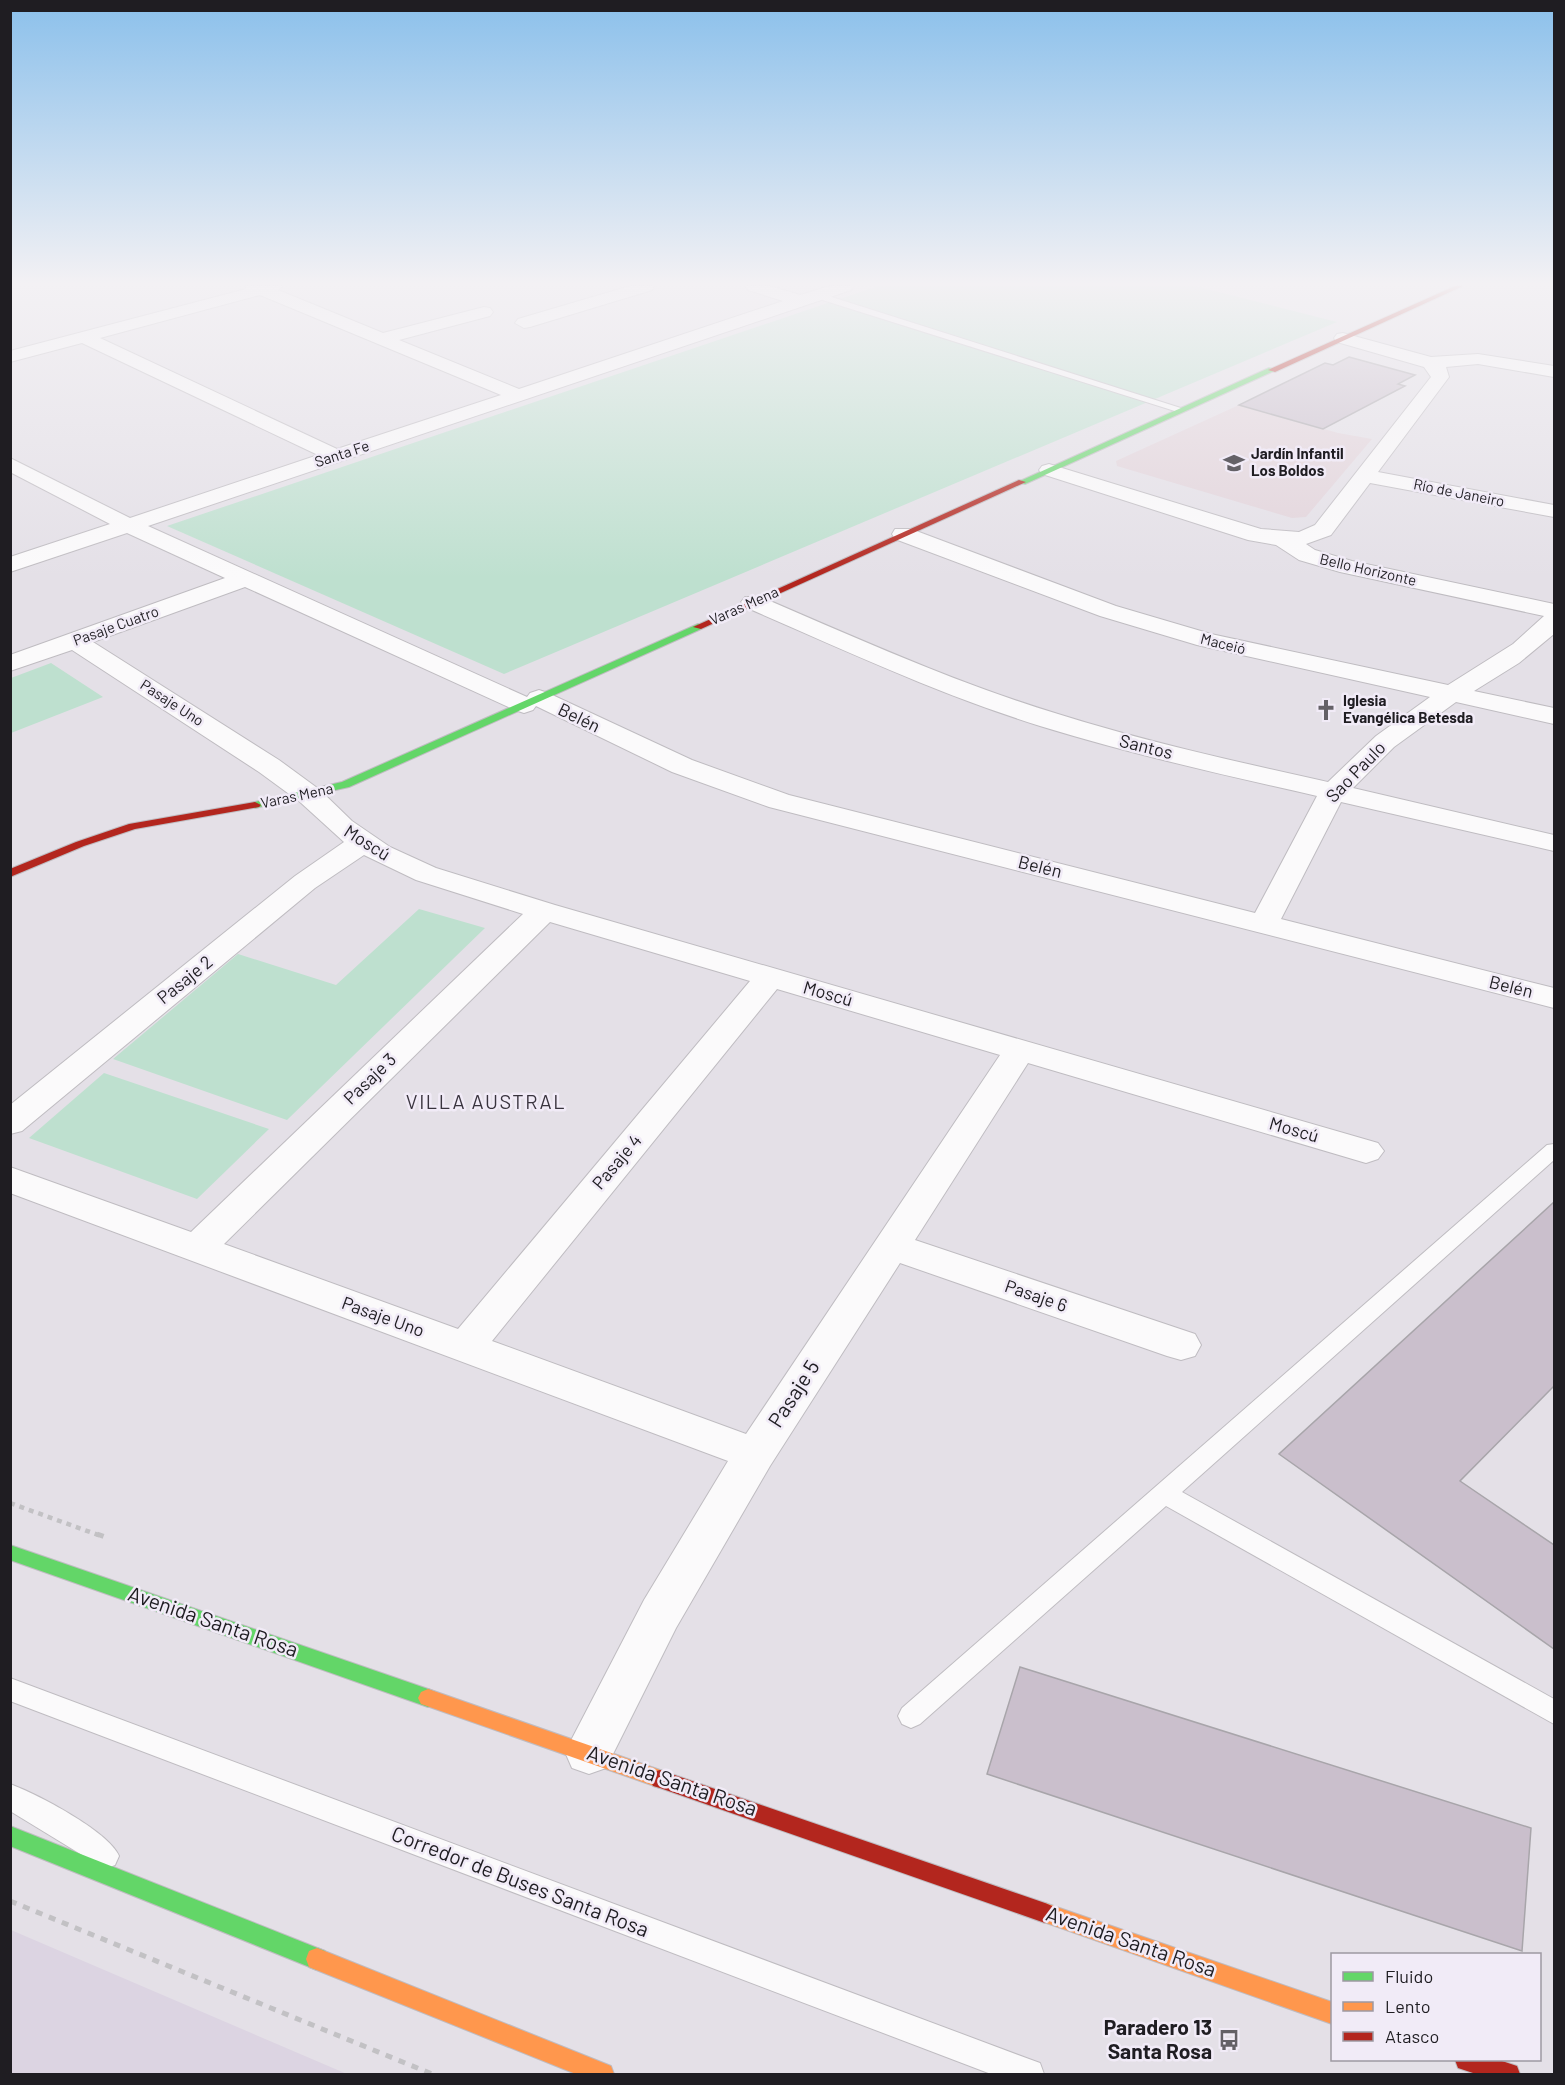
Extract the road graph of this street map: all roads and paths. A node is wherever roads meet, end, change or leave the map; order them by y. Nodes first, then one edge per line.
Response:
1 (180, 383) edge
2 (490, 383) edge
3 (553, 383) edge
4 (1093, 383) edge
5 (1242, 383) edge
6 (1435, 383) edge
7 (518, 395) junction
8 (1182, 410) junction
9 (335, 456) junction
10 (10, 464) edge
11 (1049, 470) junction
12 (1363, 475) junction
13 (1554, 512) edge
14 (129, 526) junction
15 (903, 534) junction
16 (1283, 540) junction
17 (10, 565) edge
18 (245, 579) junction
19 (753, 602) junction
20 (1554, 611) edge
21 (1554, 620) edge
22 (75, 641) junction
23 (10, 664) edge
24 (1451, 694) junction
25 (532, 702) junction
26 (1554, 716) edge
27 (1333, 792) junction
28 (310, 796) junction
29 (363, 842) junction
30 (1554, 843) edge
31 (10, 874) edge
32 (544, 911) junction
33 (1264, 924) junction
34 (770, 977) junction
35 (1554, 998) edge
36 (1020, 1050) junction
37 (10, 1123) edge
38 (1554, 1150) edge
39 (1366, 1151) dead end
40 (10, 1179) edge
41 (891, 1246) junction
42 (197, 1248) junction
43 (1182, 1346) dead end
44 (465, 1347) junction
45 (755, 1454) junction
46 (1164, 1493) junction
47 (10, 1552) edge
48 (10, 1689) edge
49 (1554, 1712) edge
50 (911, 1716) dead end
51 (589, 1752) junction
52 (10, 1796) edge
53 (10, 1836) edge
54 (158, 1894) junction
55 (10, 1901) edge
56 (1331, 2013) edge
57 (1469, 2061) edge
58 (432, 2074) edge
59 (603, 2074) edge
60 (1029, 2074) edge
61 (1509, 2074) edge

1 - 9 street
2 - 7 street
3 - 7 street, Santa Fe
4 - 8 lane
5 - 8 street, Varas Mena
6 - 12 street
7 - 9 street, Santa Fe
8 - 11 street, Varas Mena
9 - 14 street, Santa Fe
10 - 14 street
11 - 15 street, Varas Mena
11 - 16 street, Bello Horizonte
12 - 13 street, Río de Janeiro
12 - 16 street
14 - 17 street, Santa Fe
14 - 18 street
15 - 19 street, Varas Mena
15 - 24 street, Maceió
16 - 20 street, Bello Horizonte
18 - 22 street, Pasaje Cuatro
18 - 25 street
19 - 25 street, Varas Mena
19 - 27 street, Santos
21 - 24 street, Sao Paulo
22 - 23 street, Pasaje Cuatro
22 - 28 street, Pasaje Uno
24 - 26 street, Maceió
24 - 27 street, Sao Paulo
25 - 28 street, Varas Mena
25 - 33 street, Belén
27 - 30 street, Santos
27 - 33 street, Sao Paulo
28 - 29 street, Moscú
28 - 31 street, Varas Mena
29 - 32 street, Moscú
29 - 37 street, Pasaje 2
32 - 34 street, Moscú
32 - 42 street, Pasaje 3
33 - 35 street, Belén
34 - 36 street, Moscú
34 - 44 street, Pasaje 4
36 - 39 street, Moscú
36 - 41 street, Pasaje 5
38 - 46 lane
40 - 42 street, Pasaje Uno
41 - 43 street, Pasaje 6
41 - 45 street, Pasaje 5
42 - 44 street, Pasaje Uno
44 - 45 street, Pasaje Uno
45 - 51 street, Pasaje 5
46 - 49 lane
46 - 50 lane
47 - 51 street, Avenida Santa Rosa
48 - 60 lane, Corredor de Buses Santa Rosa
51 - 56 street, Avenida Santa Rosa
52 - 54 lane
53 - 54 street
54 - 59 street
55 - 58 path
57 - 61 street

